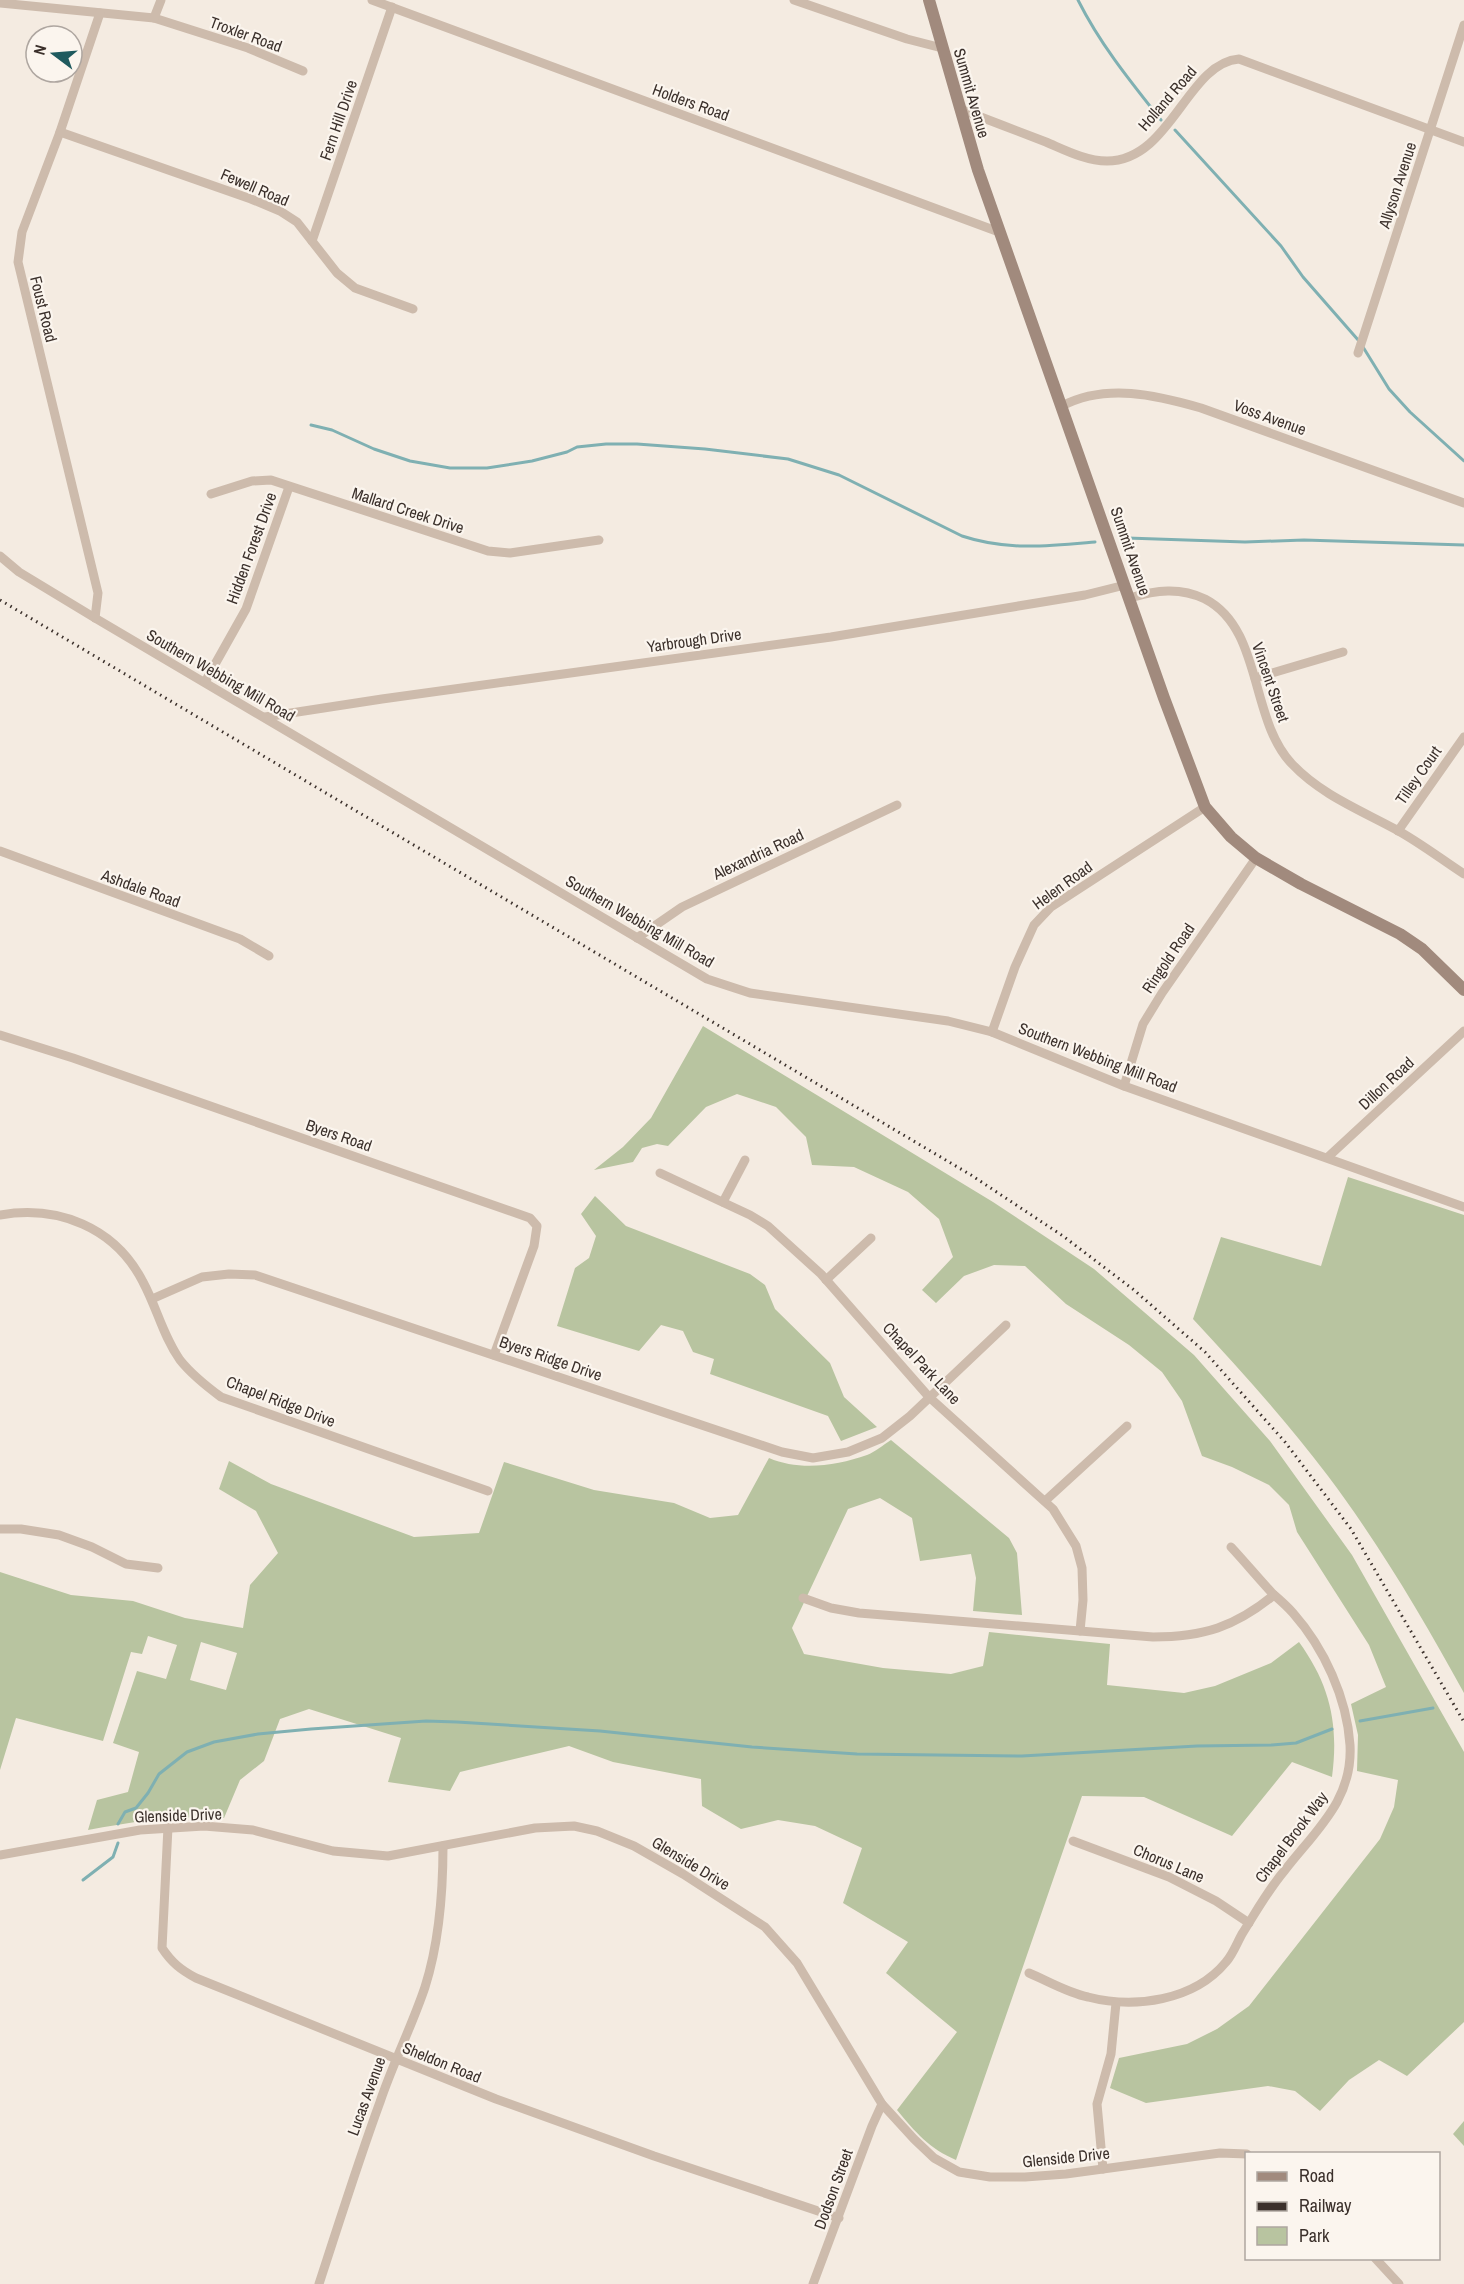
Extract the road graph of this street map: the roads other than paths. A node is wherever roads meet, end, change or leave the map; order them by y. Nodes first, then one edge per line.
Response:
1 (161, 0) edge
2 (372, 0) edge
3 (794, 0) edge
4 (929, 0) edge
5 (0, 3) edge
6 (392, 7) junction
7 (100, 13) junction
8 (154, 18) junction
9 (1464, 25) edge
10 (942, 48) junction
11 (303, 71) dead end
12 (960, 109) junction
13 (1430, 130) junction
14 (60, 132) junction
15 (1464, 142) edge
16 (999, 232) junction
17 (312, 241) junction
18 (413, 309) dead end
19 (1358, 353) dead end
20 (1062, 406) junction
21 (289, 487) junction
22 (211, 494) dead end
23 (1464, 503) edge
24 (599, 540) dead end
25 (0, 556) edge
26 (1125, 585) junction
27 (1130, 598) junction
28 (95, 618) junction
29 (1343, 652) dead end
30 (1255, 678) junction
31 (205, 682) junction
32 (265, 717) junction
33 (1464, 737) edge
34 (897, 804) dead end
35 (1205, 807) junction
36 (1398, 831) junction
37 (0, 851) edge
38 (1256, 858) junction
39 (1464, 874) edge
40 (637, 938) junction
41 (269, 956) dead end
42 (1464, 990) edge
43 (1464, 1031) edge
44 (992, 1032) junction
45 (0, 1035) edge
46 (1124, 1086) junction
47 (1328, 1157) junction
48 (745, 1160) dead end
49 (660, 1173) dead end
50 (723, 1202) junction
51 (1464, 1207) edge
52 (0, 1215) edge
53 (871, 1238) dead end
54 (826, 1281) junction
55 (152, 1299) junction
56 (1006, 1325) dead end
57 (494, 1355) junction
58 (929, 1397) junction
59 (1126, 1425) dead end
60 (488, 1491) dead end
61 (1045, 1501) junction
62 (0, 1529) edge
63 (1231, 1547) dead end
64 (158, 1568) dead end
65 (1274, 1595) junction
66 (803, 1598) dead end
67 (1080, 1631) junction
68 (168, 1827) junction
69 (1073, 1841) dead end
70 (443, 1846) junction
71 (0, 1855) edge
72 (1249, 1923) junction
73 (1029, 1973) dead end
74 (1116, 2003) junction
75 (395, 2059) junction
76 (882, 2104) junction
77 (1245, 2154) edge
78 (1103, 2169) junction
79 (839, 2218) junction
80 (1375, 2260) edge
81 (319, 2284) edge
82 (813, 2284) edge
83 (1399, 2284) edge

1 - 8 street
2 - 6 street, Holders Road
3 - 10 street
4 - 10 main road, Summit Avenue
5 - 7 street, Troxler Road
6 - 16 street, Holders Road
6 - 17 street, Fern Hill Drive
7 - 8 street, Troxler Road
7 - 14 street, Foust Road
8 - 11 street, Troxler Road
9 - 13 street, Allyson Avenue
10 - 12 main road, Summit Avenue
12 - 13 street, Holland Road
12 - 16 main road, Summit Avenue
13 - 15 street, Holland Road
13 - 19 street, Allyson Avenue
14 - 17 street, Fewell Road
14 - 28 street, Foust Road
16 - 20 main road, Summit Avenue
17 - 18 street, Fewell Road
20 - 23 street, Voss Avenue
20 - 26 main road, Summit Avenue
21 - 22 street, Mallard Creek Drive
21 - 24 street, Mallard Creek Drive
21 - 31 street, Hidden Forest Drive
25 - 28 street, Southern Webbing Mill Road
26 - 27 main road, Summit Avenue
26 - 32 street, Yarbrough Drive
27 - 30 street, Vincent Street
27 - 35 main road, Summit Avenue
28 - 31 street, Southern Webbing Mill Road
29 - 30 street
30 - 36 street, Vincent Street
31 - 32 street, Southern Webbing Mill Road
32 - 40 street, Southern Webbing Mill Road
33 - 36 street, Tilley Court
34 - 40 street, Alexandria Road
35 - 38 main road, Summit Avenue
35 - 44 street, Helen Road
36 - 39 street, Vincent Street
37 - 41 street, Ashdale Road
38 - 42 main road, Summit Avenue
38 - 46 street, Ringold Road
40 - 44 street, Southern Webbing Mill Road
43 - 47 street, Dillon Road
44 - 46 street, Southern Webbing Mill Road
45 - 57 street, Byers Road
46 - 47 street, Southern Webbing Mill Road
47 - 51 street, Southern Webbing Mill Road
48 - 50 street
49 - 50 street, Chapel Park Lane
50 - 54 street, Chapel Park Lane
52 - 55 street, Chapel Ridge Drive
53 - 54 street
54 - 58 street, Chapel Park Lane
55 - 57 street, Byers Ridge Drive
55 - 60 street, Chapel Ridge Drive
56 - 58 street, Byers Ridge Drive
57 - 58 street, Byers Ridge Drive
58 - 61 street, Chapel Park Lane
59 - 61 street
61 - 67 street, Chapel Park Lane
62 - 64 street
63 - 65 street, Chapel Brook Way
65 - 67 street
65 - 72 street, Chapel Brook Way
66 - 67 street
68 - 70 street, Glenside Drive
68 - 71 street, Glenside Drive
68 - 75 street, Sheldon Road
69 - 72 street, Chorus Lane
70 - 75 street, Lucas Avenue
70 - 76 street, Glenside Drive
72 - 74 street, Chapel Brook Way
73 - 74 street, Chapel Brook Way
74 - 78 street
75 - 79 street, Sheldon Road
75 - 81 street, Lucas Avenue
76 - 78 street, Glenside Drive
76 - 79 street, Dodson Street
77 - 78 street, Glenside Drive
79 - 82 street, Dodson Street
80 - 83 street

